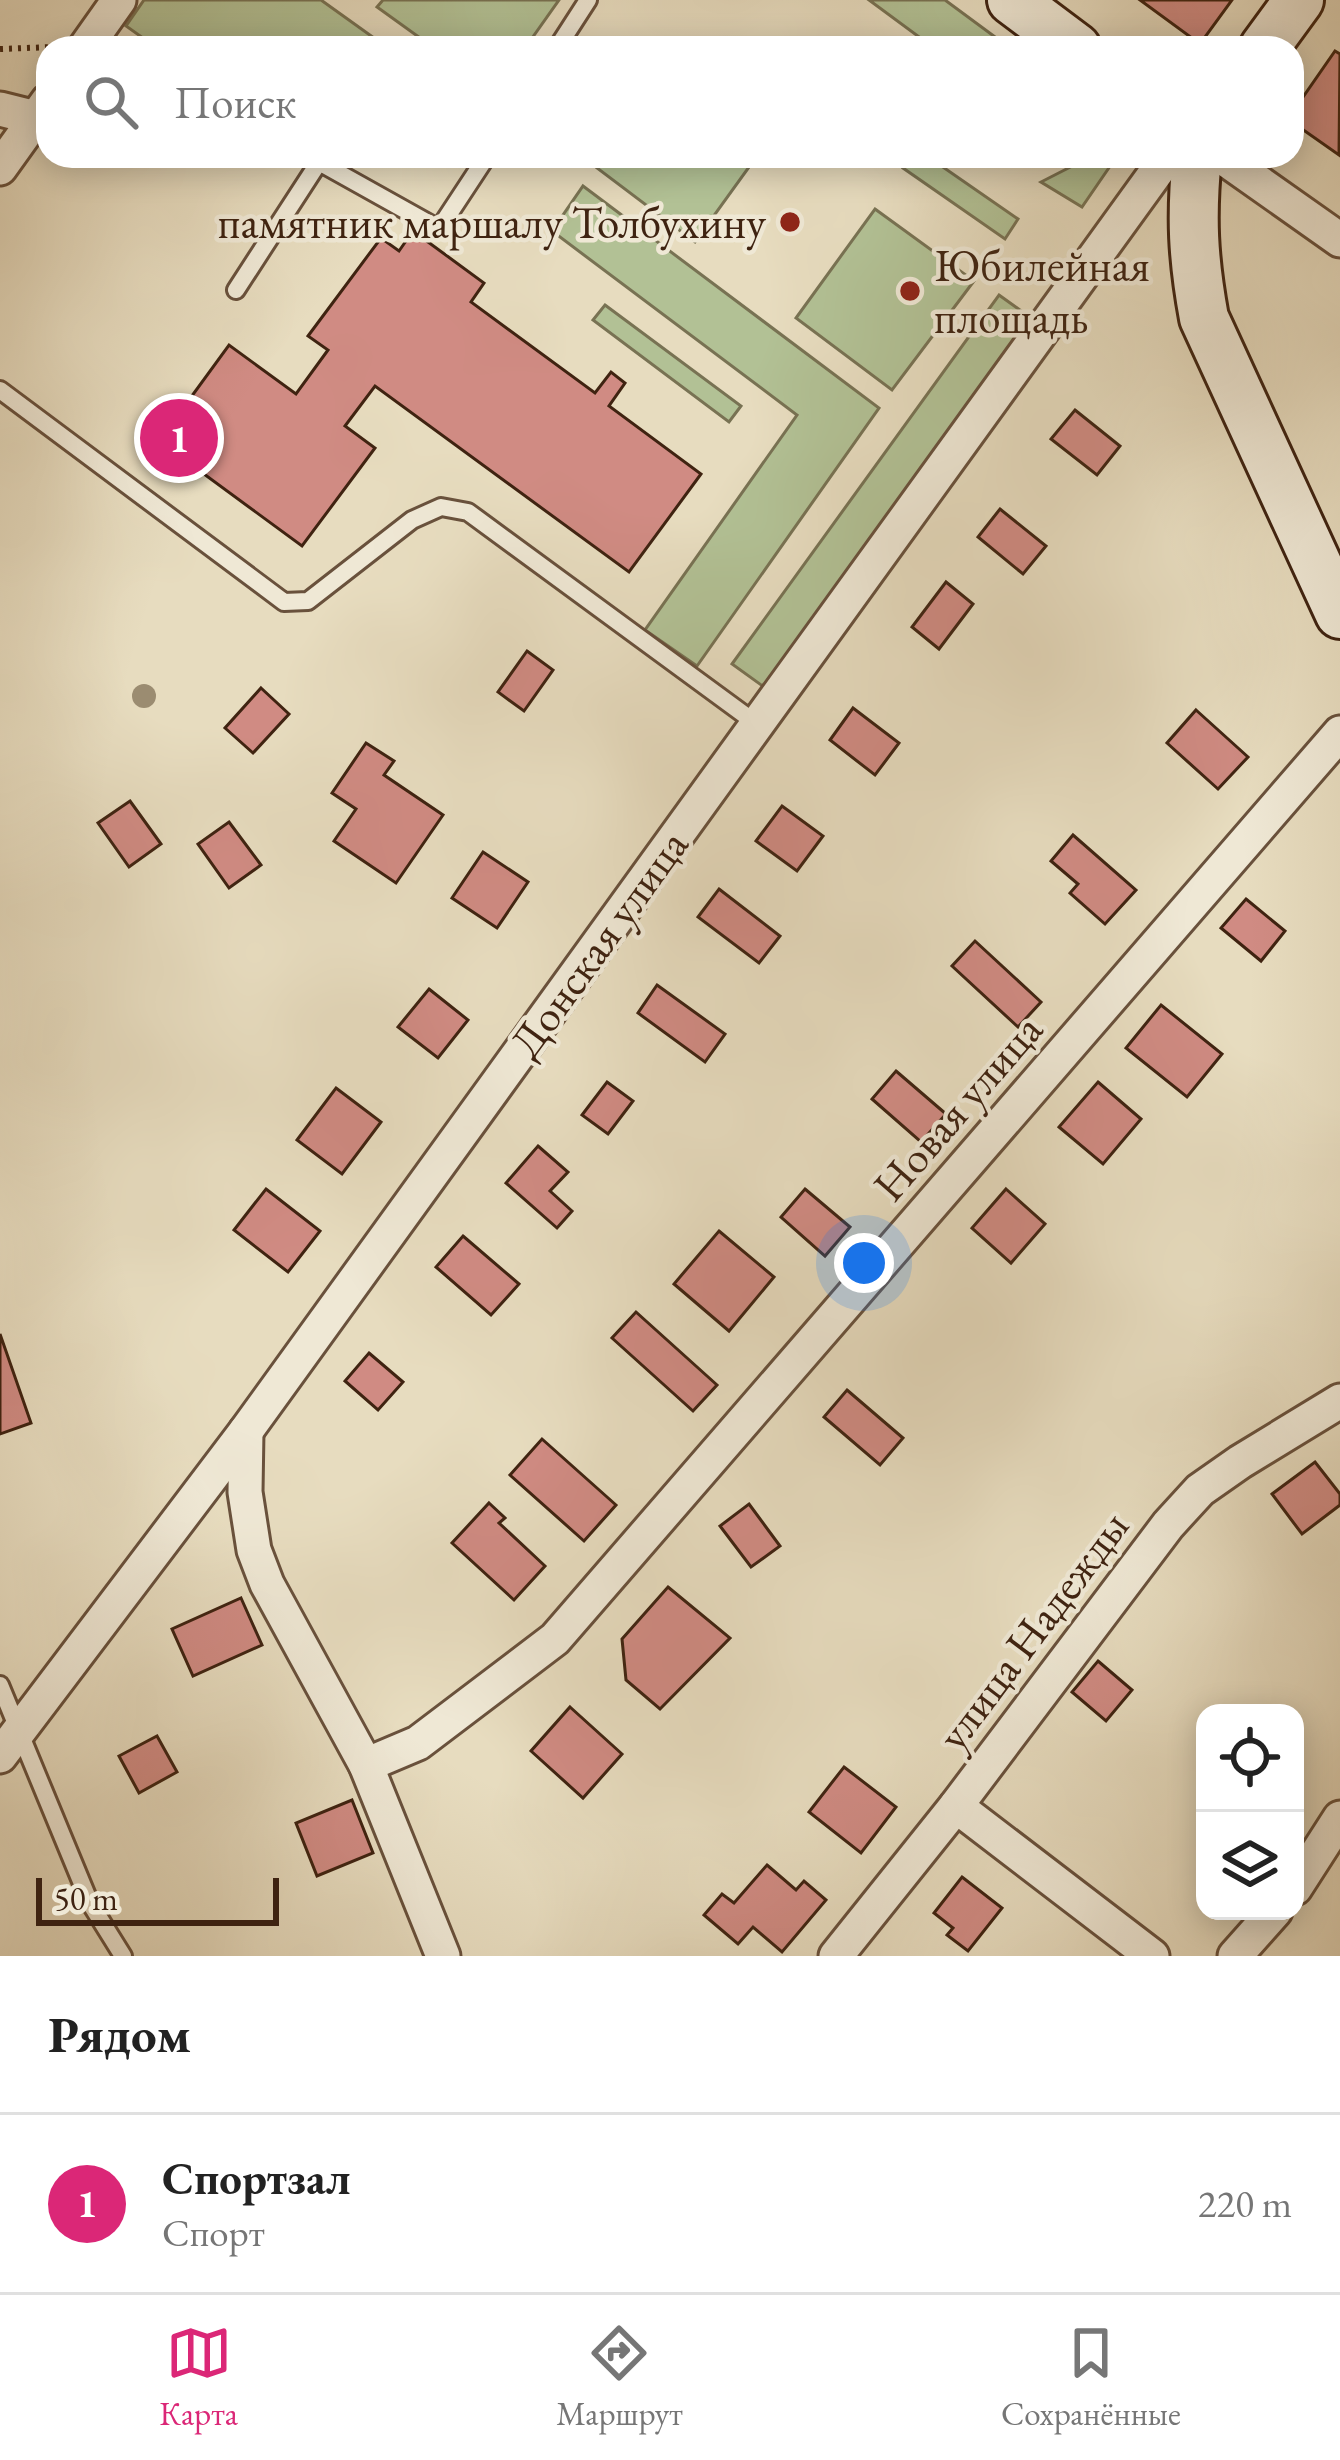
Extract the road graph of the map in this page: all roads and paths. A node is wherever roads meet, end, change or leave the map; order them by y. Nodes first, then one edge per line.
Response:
1 (119, 0) edge
2 (588, 0) edge
3 (1012, 0) edge
4 (1299, 0) edge
5 (94, 36) edge
6 (565, 36) edge
7 (1060, 36) edge
8 (1273, 36) edge
9 (36, 48) edge
10 (0, 49) edge
11 (0, 110) edge
12 (36, 110) edge
13 (36, 118) edge
14 (0, 168) edge
15 (315, 168) edge
16 (330, 168) edge
17 (479, 168) edge
18 (1159, 168) edge
19 (1196, 168) edge
20 (1238, 168) edge
21 (1340, 240) edge
22 (236, 290) dead end
23 (0, 391) edge
24 (1340, 614) edge
25 (758, 724) junction
26 (1340, 733) edge
27 (1340, 1401) edge
28 (246, 1431) junction
29 (0, 1685) edge
30 (10, 1744) edge
31 (366, 1766) junction
32 (956, 1806) junction
33 (1340, 1818) edge
34 (1304, 1874) edge
35 (1267, 1920) edge
36 (123, 1956) edge
37 (442, 1956) edge
38 (836, 1956) edge
39 (1152, 1956) edge
40 (1235, 1956) edge

1 - 5 street
2 - 6 lane
3 - 7 street
4 - 8 street
9 - 10 path
11 - 12 street
13 - 14 street
15 - 22 lane
16 - 17 lane
18 - 25 street, Донская улица
19 - 24 street
20 - 21 street
23 - 25 lane
25 - 28 street, Донская улица
26 - 31 street, Новая улица
27 - 32 street, улица Надежды
28 - 30 street, Донская улица
28 - 31 street
29 - 30 lane
30 - 36 lane
31 - 37 street
32 - 38 street, улица Надежды
32 - 39 street
33 - 34 street
35 - 40 street

